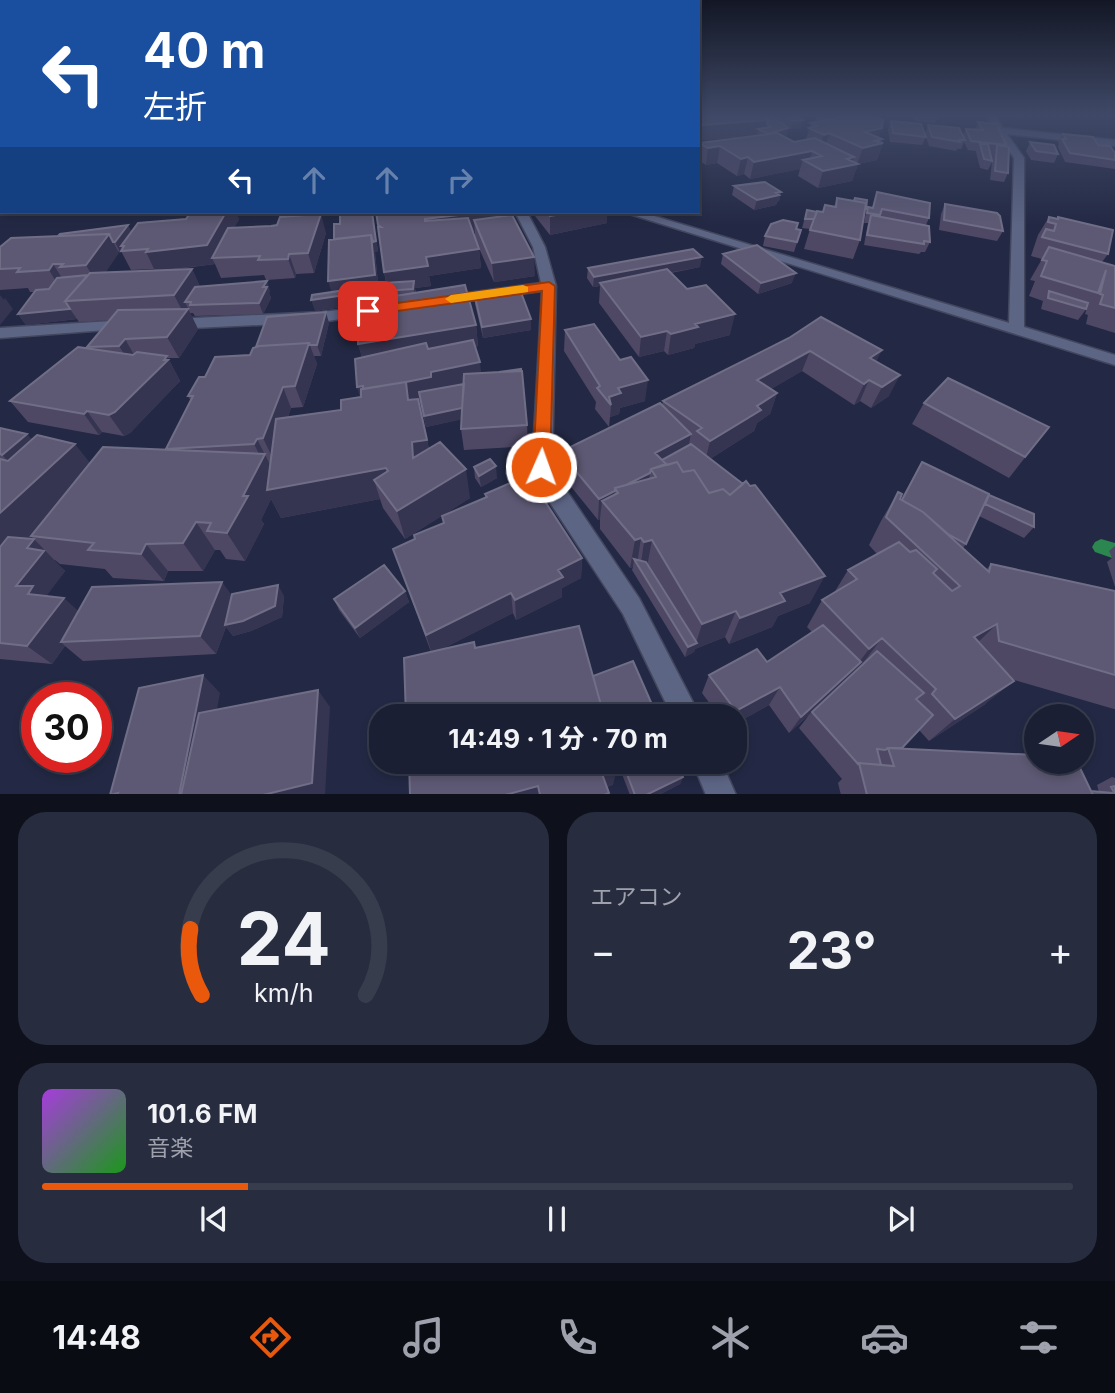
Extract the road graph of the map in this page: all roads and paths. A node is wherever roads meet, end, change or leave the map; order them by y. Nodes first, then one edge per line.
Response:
1 (1015, 152) edge
2 (522, 214) edge
3 (636, 214) edge
4 (549, 286) junction
5 (424, 303) edge
6 (399, 306) edge
7 (1016, 330) junction
8 (0, 333) edge
9 (1115, 360) edge
10 (680, 704) edge
11 (712, 774) edge
12 (721, 794) edge

1 - 7 street
2 - 4 street
3 - 7 street
4 - 5 street
4 - 10 street
6 - 8 street
7 - 9 street
11 - 12 street

